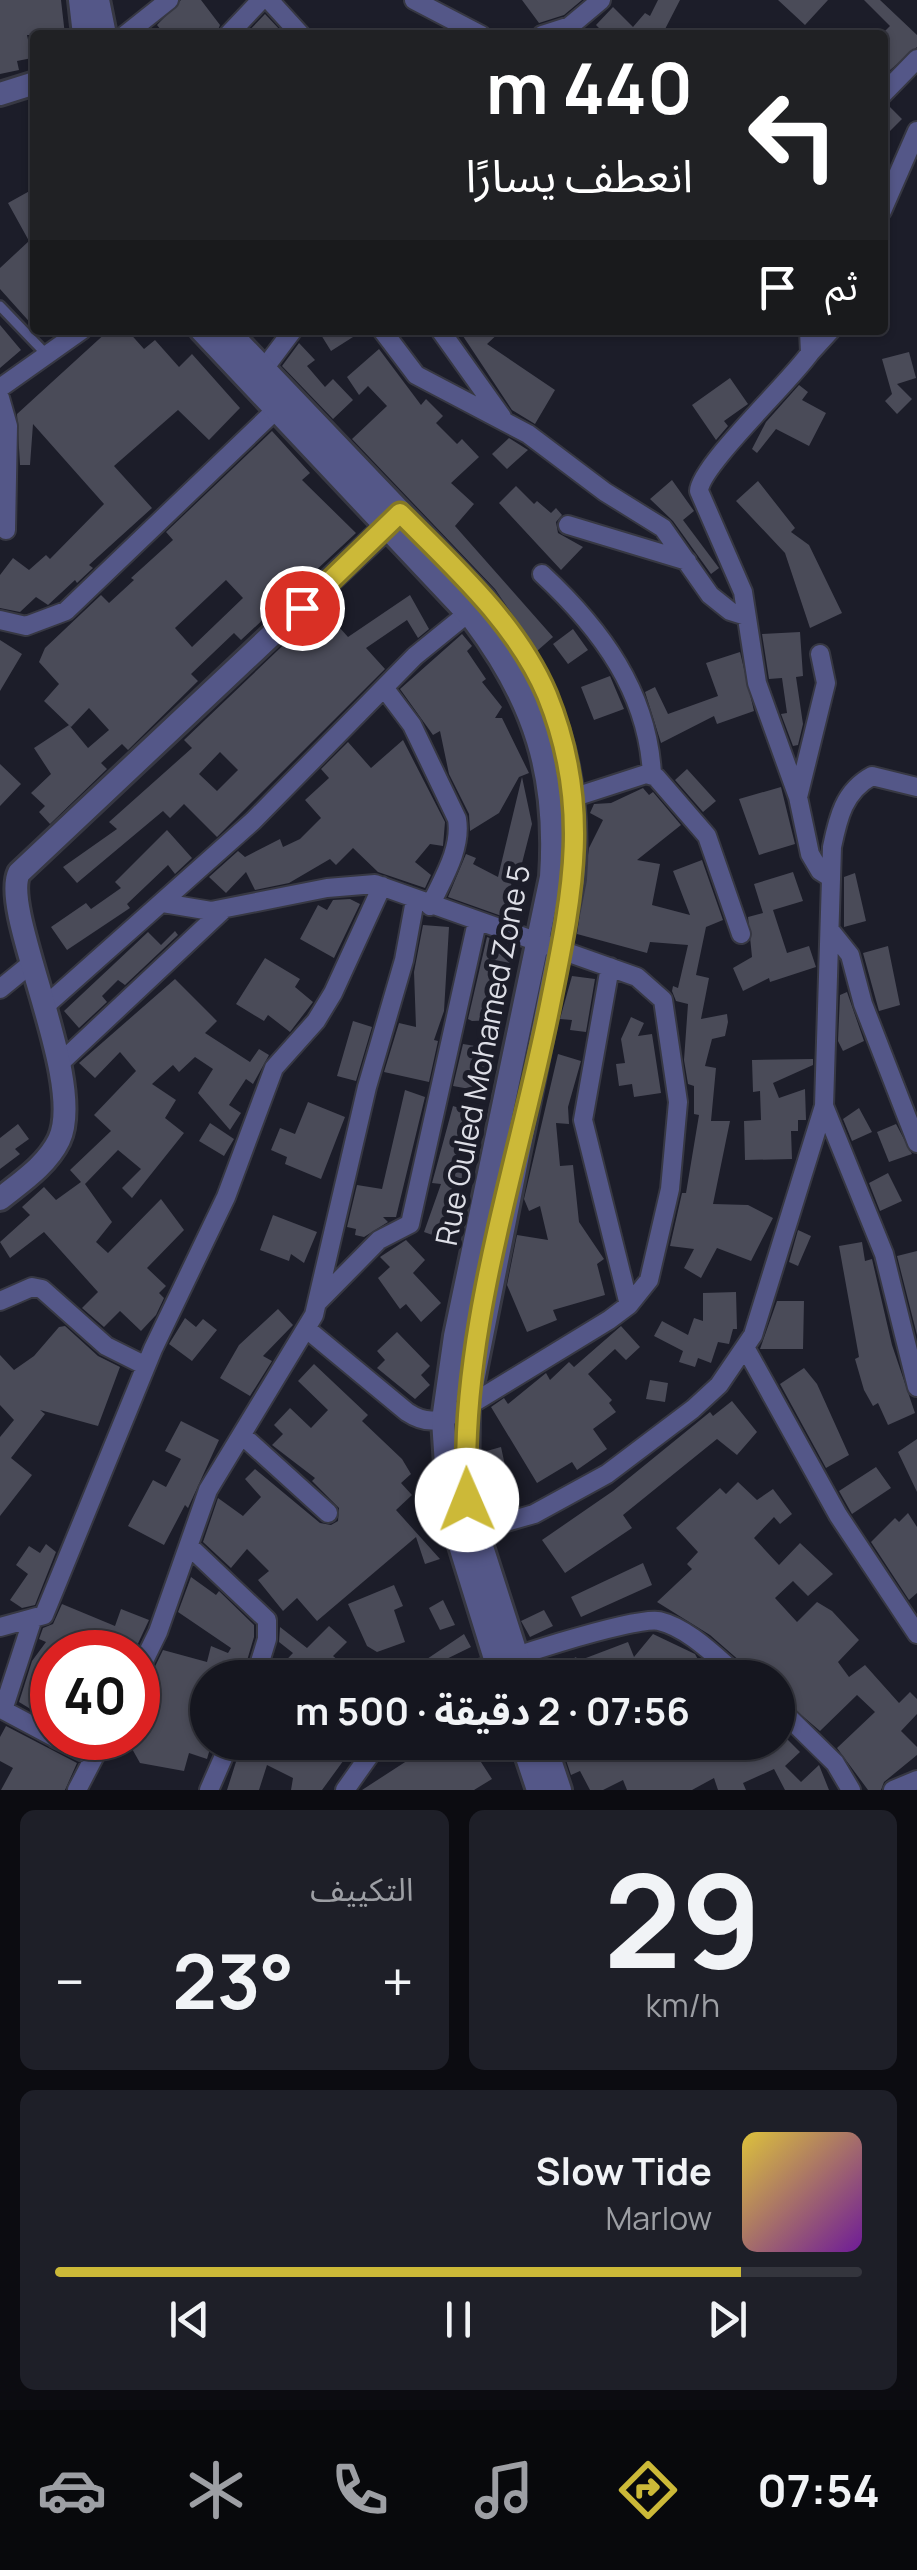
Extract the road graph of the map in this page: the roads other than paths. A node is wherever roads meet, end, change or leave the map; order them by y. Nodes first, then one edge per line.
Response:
1 (80, 0) edge
2 (98, 0) edge
3 (169, 0) edge
4 (260, 0) edge
5 (269, 0) edge
6 (414, 0) edge
7 (600, 0) edge
8 (83, 30) edge
9 (104, 30) edge
10 (132, 30) edge
11 (233, 30) edge
12 (296, 30) edge
13 (471, 30) edge
14 (558, 30) edge
15 (917, 59) edge
16 (30, 85) edge
17 (888, 89) edge
18 (0, 94) edge
19 (917, 131) edge
20 (888, 196) edge
21 (0, 306) edge
22 (76, 335) edge
23 (206, 335) edge
24 (231, 335) edge
25 (289, 335) edge
26 (386, 335) edge
27 (444, 335) edge
28 (809, 335) edge
29 (826, 335) edge
30 (810, 353) junction
31 (48, 357) junction
32 (263, 370) junction
33 (0, 388) edge
34 (0, 398) edge
35 (282, 404) junction
36 (506, 421) junction
37 (394, 520) junction
38 (568, 525) dead end
39 (6, 530) dead end
40 (688, 562) junction
41 (542, 574) dead end
42 (468, 613) junction
43 (746, 616) junction
44 (0, 620) edge
45 (820, 654) dead end
46 (384, 689) junction
47 (652, 775) junction
48 (917, 786) edge
49 (575, 796) junction
50 (798, 797) junction
51 (9, 872) edge
52 (831, 878) junction
53 (382, 886) junction
54 (163, 903) junction
55 (422, 903) junction
56 (224, 909) junction
57 (477, 922) junction
58 (830, 930) junction
59 (742, 934) dead end
60 (550, 946) junction
61 (33, 962) junction
62 (610, 967) junction
63 (0, 989) edge
64 (44, 1008) junction
65 (58, 1065) junction
66 (824, 1106) junction
67 (917, 1143) edge
68 (0, 1199) edge
69 (0, 1301) edge
70 (317, 1303) junction
71 (629, 1305) junction
72 (308, 1330) junction
73 (746, 1349) junction
74 (146, 1366) junction
75 (917, 1387) edge
76 (468, 1406) junction
77 (444, 1420) junction
78 (242, 1436) junction
79 (457, 1498) junction
80 (328, 1513) dead end
81 (475, 1531) junction
82 (189, 1546) junction
83 (32, 1622) junction
84 (0, 1627) edge
85 (159, 1630) edge
86 (917, 1634) edge
87 (261, 1660) edge
88 (507, 1660) edge
89 (508, 1660) edge
90 (532, 1660) edge
91 (719, 1660) edge
92 (30, 1724) edge
93 (795, 1724) edge
94 (92, 1760) edge
95 (222, 1760) edge
96 (366, 1760) edge
97 (528, 1760) edge
98 (550, 1760) edge
99 (917, 1780) edge
100 (77, 1790) edge
101 (209, 1790) edge
102 (345, 1790) edge
103 (538, 1790) edge
104 (560, 1790) edge
105 (852, 1790) edge
106 (893, 1790) edge

1 - 8 street
2 - 9 street
3 - 10 street
4 - 11 street
5 - 12 street
6 - 13 street
7 - 14 street
15 - 17 street
16 - 18 street
19 - 20 street
21 - 31 lane
22 - 31 street
23 - 35 street, Rue Ouled Mohamed Zone 5
24 - 32 street, Rue Ouled Mohamed Zone 5
25 - 32 street
26 - 36 street
27 - 36 street
28 - 30 street
29 - 30 street
30 - 43 street
31 - 33 street
32 - 35 street, Rue Ouled Mohamed Zone 5
34 - 39 street
35 - 37 street, Rue Ouled Mohamed Zone 5
35 - 44 street
36 - 40 street
37 - 42 street, Rue Ouled Mohamed Zone 5
37 - 49 street, Rue Ouled Mohamed Zone 5
37 - 51 street
38 - 40 street
40 - 43 street
41 - 47 street
42 - 46 street
42 - 60 street, Rue Ouled Mohamed Zone 5
43 - 50 street
45 - 50 street
46 - 54 street
46 - 55 street
47 - 49 street
47 - 59 street
48 - 52 street
49 - 60 street, Rue Ouled Mohamed Zone 5
50 - 52 street
51 - 61 street
52 - 58 street
53 - 55 street
53 - 56 street
53 - 74 street
54 - 56 street
54 - 64 street
55 - 57 street
55 - 70 street
56 - 65 street
57 - 60 street
57 - 70 street
58 - 66 street
58 - 67 street
60 - 62 street
60 - 76 street, Rue Ouled Mohamed Zone 5
60 - 77 street, Rue Ouled Mohamed Zone 5
61 - 63 street
61 - 64 street
62 - 71 street
62 - 71 street
64 - 65 street
65 - 68 street
66 - 73 street
66 - 75 street
69 - 74 street
70 - 72 street
71 - 76 street
72 - 77 street
72 - 78 street
73 - 81 street
73 - 86 street
74 - 83 street
76 - 77 street
76 - 79 street, Rue Ouled Mohamed Zone 5
77 - 79 street, Rue Ouled Mohamed Zone 5
78 - 80 street
78 - 82 street
79 - 81 street
79 - 88 street
81 - 89 street
82 - 85 street
82 - 87 street
83 - 84 street
83 - 92 street
90 - 91 street
93 - 105 street
94 - 100 street
95 - 101 street
96 - 102 street
97 - 103 street
98 - 104 street
99 - 106 street

